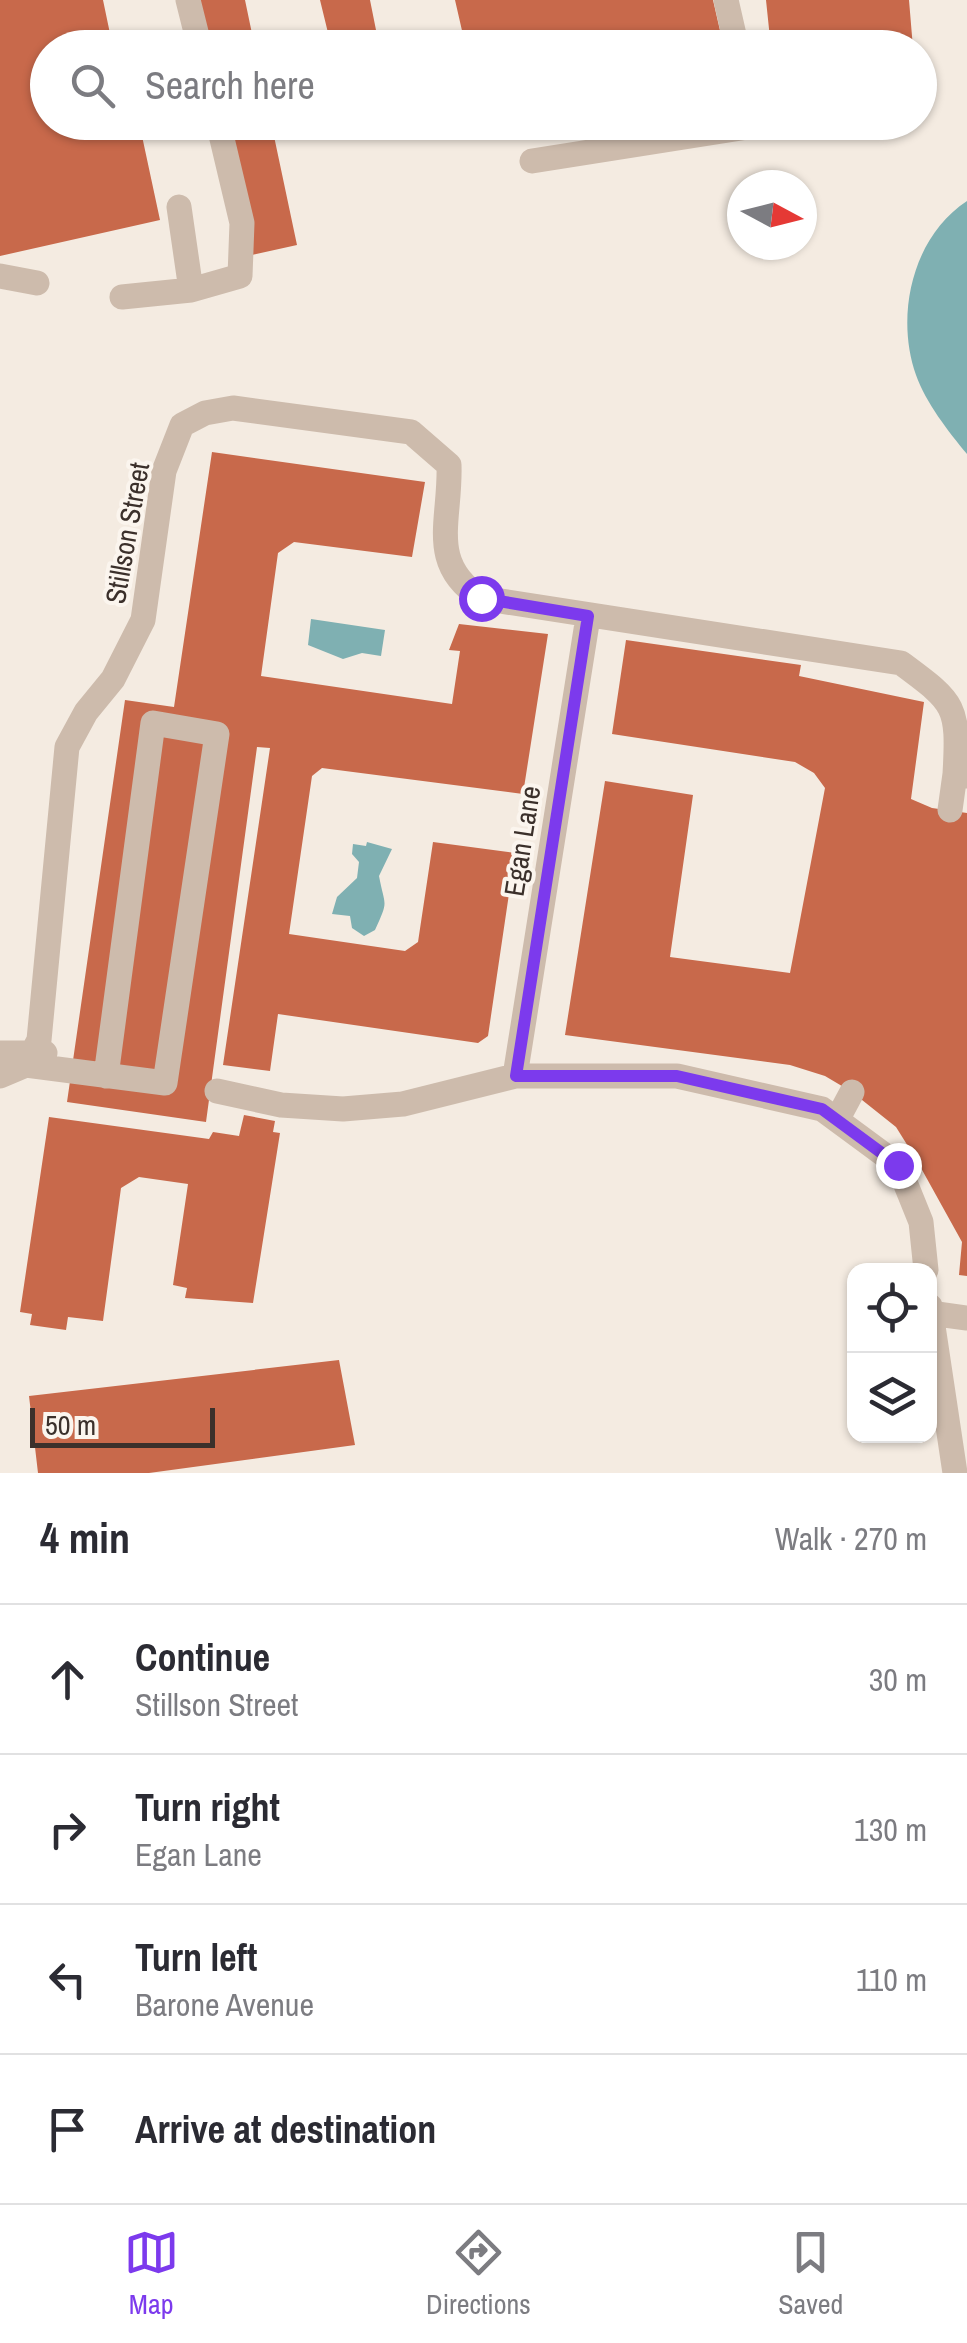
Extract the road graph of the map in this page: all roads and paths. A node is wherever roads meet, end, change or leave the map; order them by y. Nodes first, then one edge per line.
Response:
1 (188, 0) edge
2 (726, 0) edge
3 (196, 30) edge
4 (733, 30) edge
5 (222, 140) edge
6 (663, 140) edge
7 (532, 160) dead end
8 (179, 207) dead end
9 (0, 276) edge
10 (36, 283) dead end
11 (191, 290) junction
12 (122, 297) dead end
13 (588, 616) junction
14 (961, 775) edge
15 (950, 810) dead end
16 (0, 1053) edge
17 (30, 1058) junction
18 (107, 1068) junction
19 (0, 1076) edge
20 (516, 1076) junction
21 (217, 1091) dead end
22 (852, 1092) dead end
23 (838, 1120) junction
24 (925, 1263) edge
25 (937, 1312) edge
26 (967, 1318) edge
27 (936, 1353) edge
28 (954, 1473) edge

1 - 3 street
2 - 4 street
5 - 11 street
6 - 7 street
8 - 11 street
9 - 10 street
11 - 12 street
13 - 14 street
13 - 17 street, Stillson Street
13 - 20 street, Egan Lane
14 - 15 street
16 - 17 street
17 - 18 street
17 - 19 street
18 - 18 street
20 - 21 street
20 - 23 street
22 - 23 street
23 - 24 street
25 - 26 street
27 - 28 street

